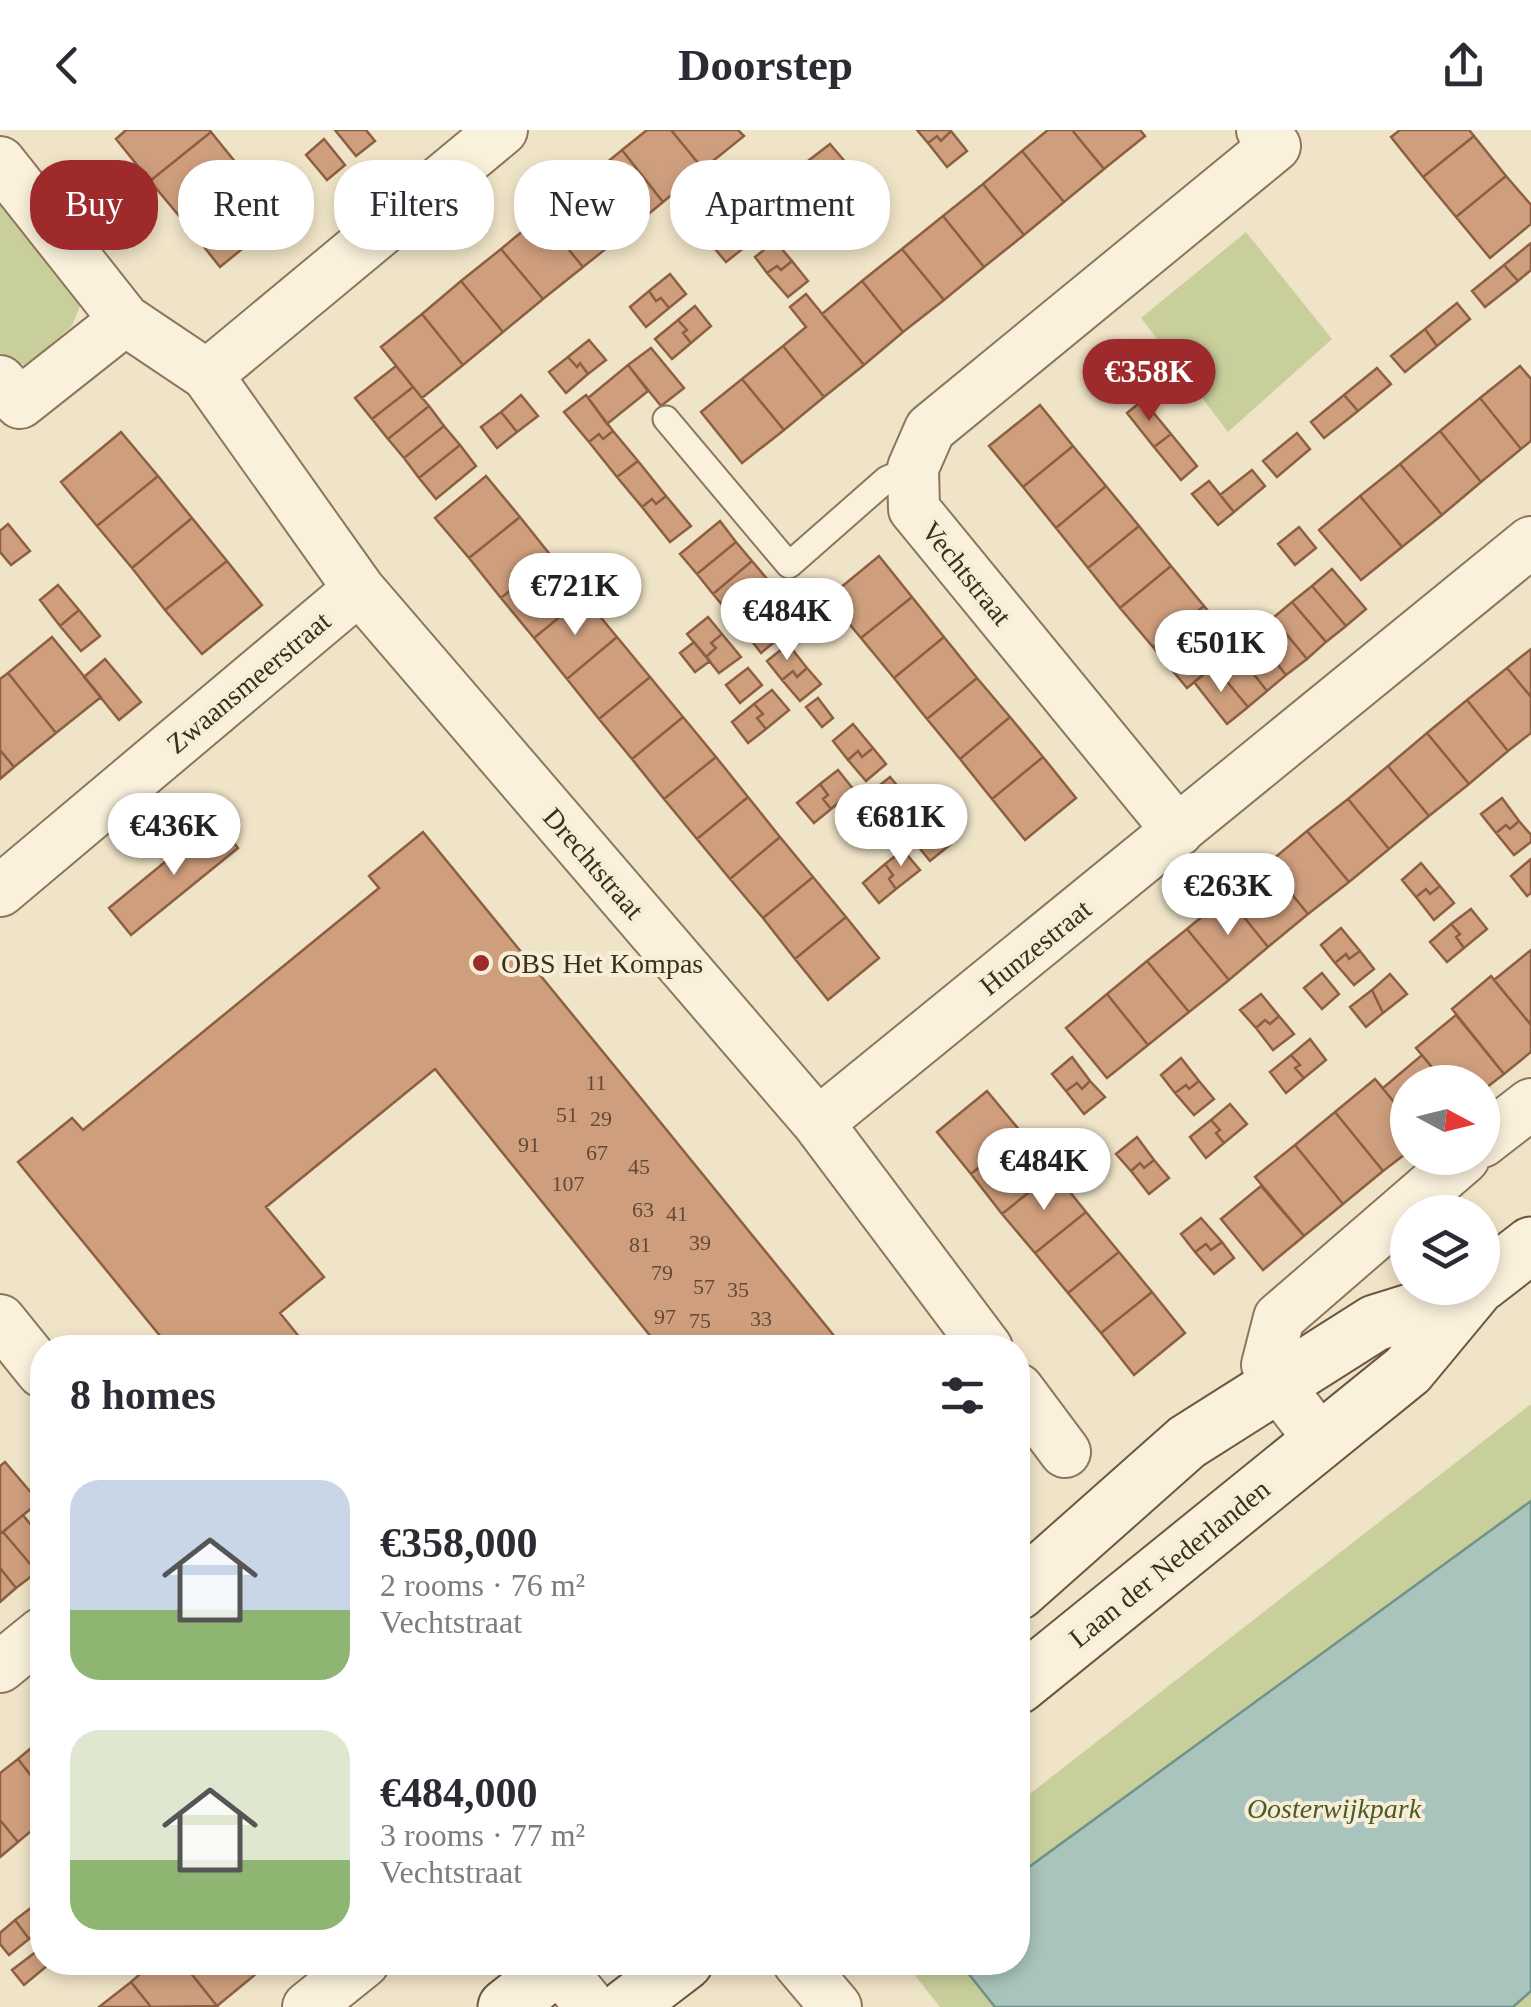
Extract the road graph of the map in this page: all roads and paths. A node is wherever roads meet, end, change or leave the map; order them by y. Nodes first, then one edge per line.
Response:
1 (502, 130) edge
2 (1262, 130) edge
3 (0, 162) edge
4 (124, 320) junction
5 (207, 375) junction
6 (0, 381) edge
7 (666, 419) dead end
8 (913, 468) junction
9 (1531, 542) edge
10 (359, 588) junction
11 (1178, 831) junction
12 (0, 891) edge
13 (1531, 1104) edge
14 (818, 1123) junction
15 (1500, 1128) edge
16 (1444, 1175) edge
17 (1531, 1245) edge
18 (1500, 1269) edge
19 (1427, 1305) edge
20 (1462, 1305) edge
21 (0, 1320) edge
22 (977, 1335) edge
23 (30, 1357) edge
24 (1278, 1385) junction
25 (1030, 1404) edge
26 (1321, 1441) junction
27 (1065, 1452) dead end
28 (1030, 1582) edge
29 (30, 1643) edge
30 (0, 1667) edge
31 (1030, 1676) edge
32 (348, 1975) edge
33 (566, 1975) edge
34 (667, 1975) edge
35 (809, 1975) edge
36 (308, 2007) edge
37 (506, 2007) edge
38 (626, 2007) edge
39 (836, 2007) edge

1 - 5 street
2 - 8 street
3 - 4 street
4 - 5 street
4 - 6 street
5 - 10 street, Drechtstraat
7 - 8 lane
8 - 11 street, Vechtstraat
9 - 11 street, Hunzestraat
10 - 12 street, Zwaansmeerstraat
10 - 14 street, Drechtstraat
11 - 14 street, Hunzestraat
13 - 15 street
14 - 22 street, Drechtstraat
16 - 24 street
17 - 18 main road, Laan der Nederlanden
19 - 24 main road, Laan der Nederlanden
20 - 26 main road, Laan der Nederlanden
21 - 23 street
24 - 26 street
24 - 28 main road, Laan der Nederlanden
25 - 27 street
26 - 31 main road, Laan der Nederlanden
29 - 30 street
32 - 36 street
33 - 37 main road
34 - 38 main road
35 - 39 street

